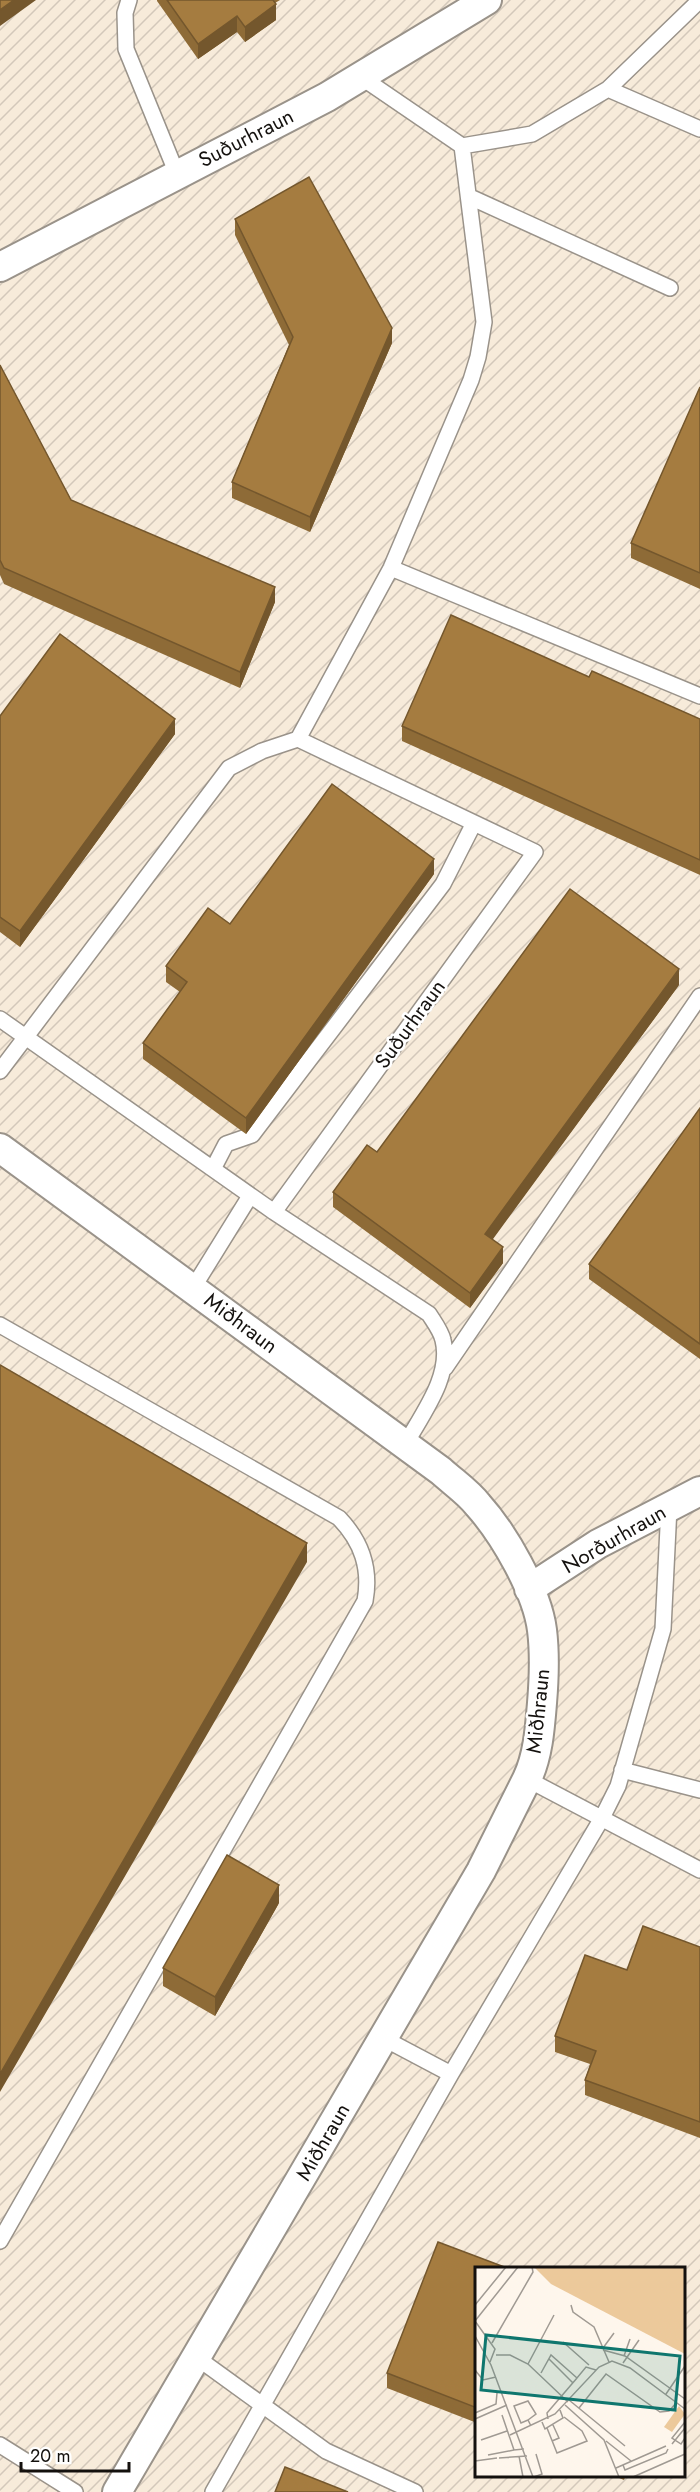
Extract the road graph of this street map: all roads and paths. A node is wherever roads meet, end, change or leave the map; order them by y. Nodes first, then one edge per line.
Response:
1 (129, 0) edge
2 (487, 0) edge
3 (700, 0) edge
4 (361, 77) junction
5 (608, 88) junction
6 (700, 129) edge
7 (462, 146) junction
8 (177, 174) junction
9 (470, 197) junction
10 (0, 267) edge
11 (670, 288) dead end
12 (391, 567) junction
13 (700, 696) edge
14 (298, 739) junction
15 (474, 823) junction
16 (700, 996) edge
17 (0, 1019) edge
18 (25, 1037) junction
19 (0, 1071) edge
20 (0, 1148) edge
21 (213, 1169) junction
22 (250, 1196) junction
23 (274, 1212) junction
24 (193, 1288) junction
25 (0, 1325) edge
26 (445, 1368) junction
27 (405, 1444) junction
28 (689, 1500) edge
29 (529, 1589) junction
30 (622, 1770) junction
31 (527, 1779) junction
32 (700, 1790) edge
33 (603, 1818) junction
34 (700, 1870) edge
35 (383, 2038) junction
36 (451, 2074) junction
37 (0, 2241) edge
38 (196, 2357) junction
39 (264, 2404) junction
40 (0, 2445) edge
41 (75, 2492) edge
42 (117, 2492) edge
43 (213, 2492) edge
44 (415, 2492) edge

1 - 8 lane
2 - 4 street, Suðurhraun
3 - 5 lane
4 - 7 lane
4 - 8 street, Suðurhraun
5 - 6 lane
5 - 7 lane
7 - 9 lane
8 - 10 street, Suðurhraun
9 - 11 lane
9 - 12 lane
12 - 13 lane
12 - 14 lane
14 - 15 lane, Suðurhraun
14 - 18 lane
15 - 21 lane
15 - 23 lane, Suðurhraun
16 - 26 lane
17 - 18 lane
18 - 19 lane
18 - 21 lane
20 - 24 street, Miðhraun
21 - 22 lane
22 - 23 lane
22 - 24 lane
23 - 26 lane
24 - 27 street, Miðhraun
25 - 37 lane
26 - 27 lane
27 - 29 street, Miðhraun
28 - 29 street, Norðurhraun
28 - 30 lane
29 - 31 street, Miðhraun
30 - 32 lane
30 - 33 lane
31 - 33 lane
31 - 35 street, Miðhraun
33 - 34 lane
33 - 36 lane
35 - 36 lane
35 - 38 street, Miðhraun
36 - 39 lane
38 - 39 lane
38 - 42 street, Miðhraun
39 - 43 lane
39 - 44 lane
40 - 41 lane

